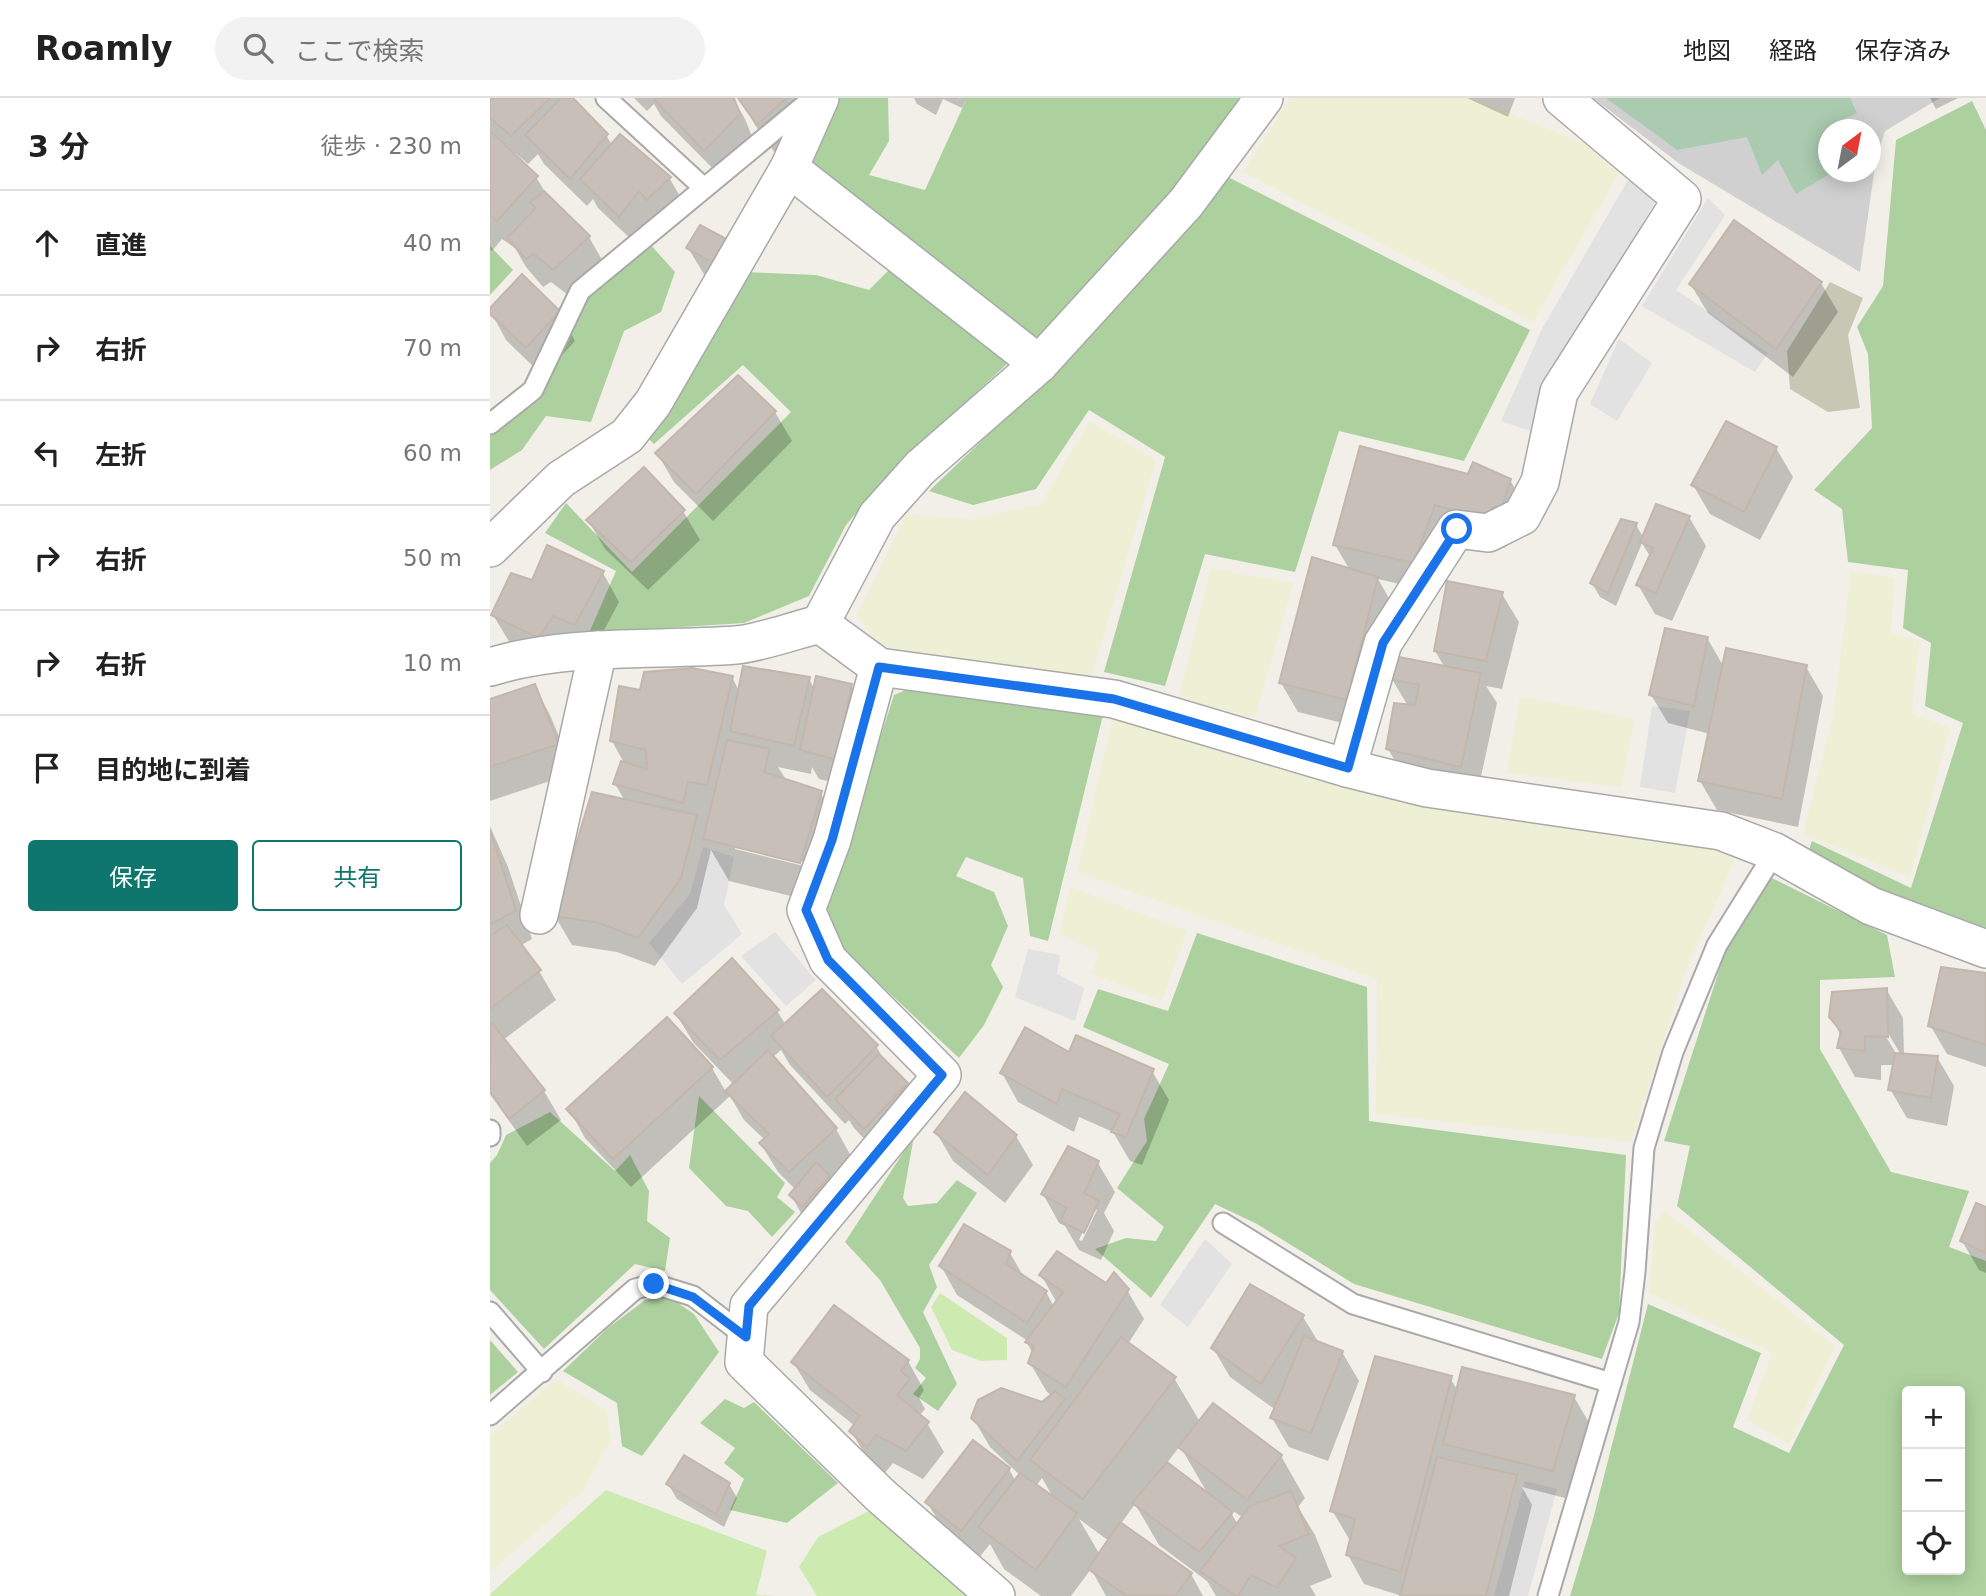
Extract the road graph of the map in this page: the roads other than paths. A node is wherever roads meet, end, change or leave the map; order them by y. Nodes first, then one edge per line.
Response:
1 (606, 98) edge
2 (813, 98) edge
3 (820, 98) edge
4 (1264, 98) edge
5 (1562, 98) edge
6 (789, 168) junction
7 (704, 188) junction
8 (1039, 364) junction
9 (490, 424) edge
10 (490, 548) edge
11 (820, 624) junction
12 (598, 650) junction
13 (490, 667) edge
14 (879, 667) junction
15 (1348, 768) junction
16 (1774, 852) junction
17 (539, 915) dead end
18 (1986, 949) edge
19 (490, 1130) edge
20 (490, 1136) edge
21 (1223, 1223) dead end
22 (490, 1312) edge
23 (746, 1337) junction
24 (542, 1371) junction
25 (1611, 1383) junction
26 (490, 1415) edge
27 (996, 1596) edge
28 (1548, 1596) edge

1 - 7 lane
2 - 7 lane
3 - 6 street
4 - 8 street
5 - 15 street
6 - 8 street
6 - 10 street
7 - 9 lane
8 - 11 street
11 - 12 street
11 - 14 street
12 - 13 street
12 - 17 street
14 - 15 street
14 - 23 street
15 - 16 street
16 - 18 street
16 - 25 lane
19 - 20 lane
21 - 25 lane
22 - 24 lane
23 - 24 lane
23 - 27 street
24 - 26 lane
25 - 28 lane

